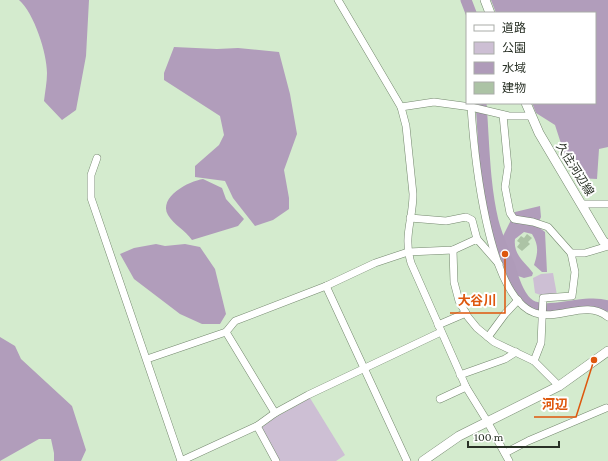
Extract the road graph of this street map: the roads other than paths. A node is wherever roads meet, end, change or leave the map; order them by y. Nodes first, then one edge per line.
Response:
1 (338, 0) edge
2 (485, 0) edge
3 (490, 12) edge
4 (526, 104) edge
5 (401, 107) junction
6 (471, 107) junction
7 (503, 115) junction
8 (531, 116) junction
9 (97, 158) dead end
10 (582, 204) junction
11 (608, 204) edge
12 (410, 218) junction
13 (477, 239) junction
14 (608, 246) edge
15 (453, 250) junction
16 (408, 252) junction
17 (572, 253) junction
18 (499, 264) junction
19 (326, 286) junction
20 (518, 300) junction
21 (542, 312) junction
22 (466, 313) junction
23 (608, 317) edge
24 (438, 324) junction
25 (226, 332) junction
26 (441, 332) junction
27 (488, 337) junction
28 (608, 351) edge
29 (516, 352) junction
30 (147, 359) junction
31 (534, 361) junction
32 (364, 368) junction
33 (460, 375) junction
34 (559, 386) junction
35 (466, 387) junction
36 (440, 399) dead end
37 (606, 408) dead end
38 (275, 413) junction
39 (488, 421) junction
40 (258, 426) junction
41 (505, 453) junction
42 (181, 461) edge
43 (276, 461) edge
44 (407, 461) edge
45 (422, 461) edge
46 (509, 461) edge

1 - 5 street
2 - 3 main road
4 - 8 main road, 久住河辺線
5 - 6 street
5 - 12 street
6 - 7 street
6 - 18 street
7 - 8 street
7 - 17 street
8 - 10 main road, 久住河辺線
9 - 30 street
10 - 11 street
10 - 14 main road, 久住河辺線
12 - 13 street
12 - 16 street
13 - 15 street
13 - 18 street
14 - 17 street
15 - 16 street
15 - 22 street
16 - 19 street
16 - 24 street
17 - 21 street
18 - 20 street
19 - 25 street
19 - 32 street
20 - 21 street
20 - 27 street
21 - 23 street
21 - 31 street
22 - 24 street
22 - 27 street
24 - 26 street
25 - 30 street
25 - 38 street
26 - 32 street
26 - 33 street
27 - 29 street
28 - 34 main road
29 - 31 street
29 - 33 street
30 - 42 street
31 - 34 street
32 - 38 street
32 - 44 street
33 - 35 street
34 - 39 main road
35 - 36 street
35 - 39 street
37 - 41 street
38 - 40 street
39 - 41 street
39 - 45 main road
40 - 42 street
40 - 43 street
41 - 46 street

